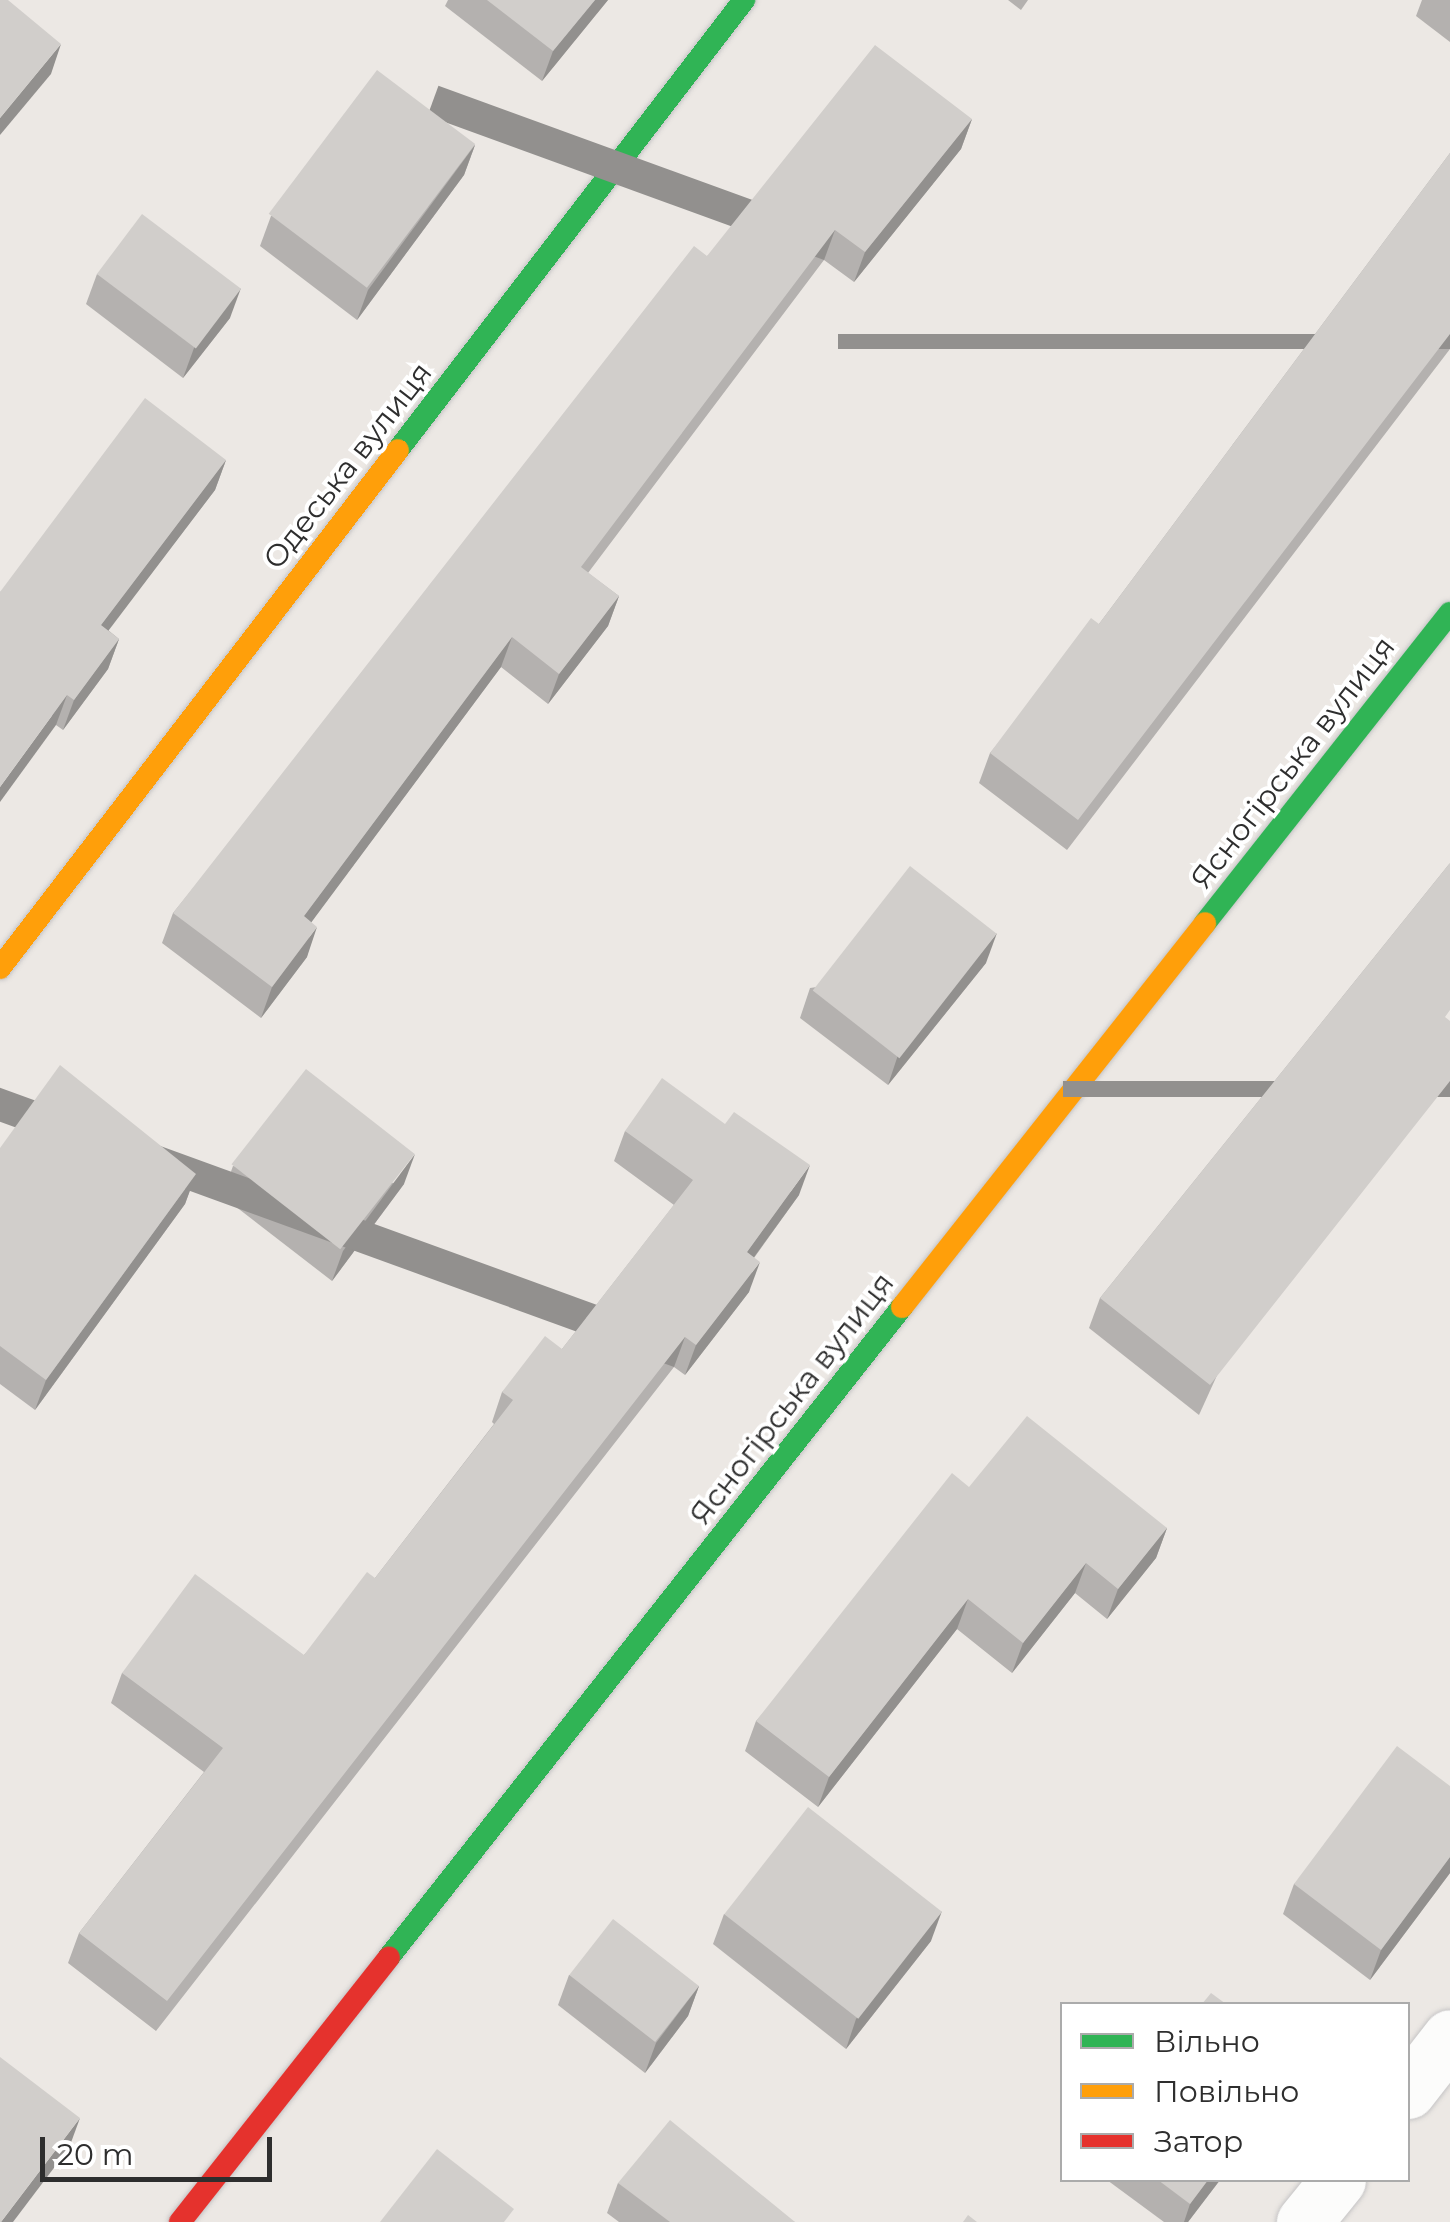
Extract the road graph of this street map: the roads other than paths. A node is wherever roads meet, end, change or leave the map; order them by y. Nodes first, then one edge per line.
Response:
1 (744, 0) edge
2 (1450, 612) edge
3 (0, 968) edge
4 (1450, 2037) edge
5 (1410, 2088) edge
6 (1336, 2182) edge
7 (180, 2222) edge
8 (1304, 2222) edge

1 - 3 street, Одеська вулиця
2 - 7 street, Ясногірська вулиця
4 - 5 street
6 - 8 street

